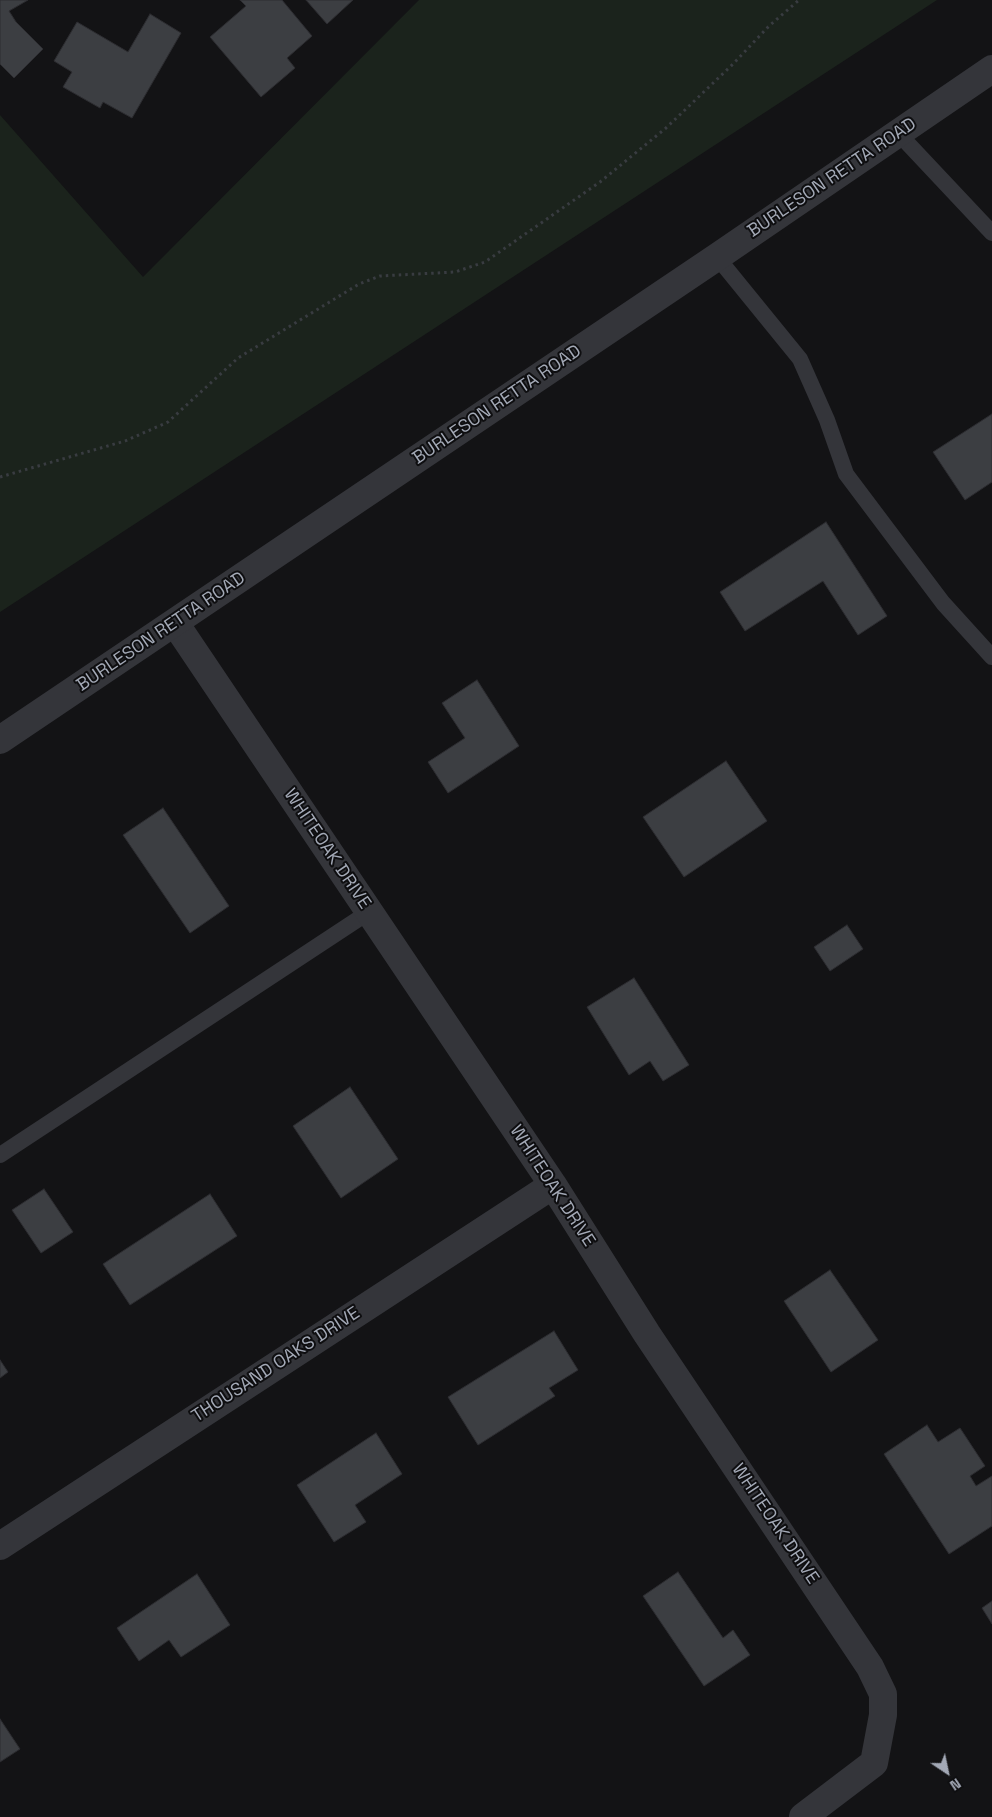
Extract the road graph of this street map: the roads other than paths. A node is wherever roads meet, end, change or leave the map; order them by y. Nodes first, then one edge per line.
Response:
1 (992, 69) edge
2 (898, 133) junction
3 (992, 233) edge
4 (717, 257) junction
5 (176, 623) junction
6 (992, 657) edge
7 (0, 740) edge
8 (369, 912) junction
9 (0, 1155) edge
10 (553, 1185) junction
11 (0, 1546) edge
12 (803, 1817) edge

1 - 2 street, BURLESON RETTA ROAD
2 - 3 lane
2 - 4 street, BURLESON RETTA ROAD
4 - 5 street, BURLESON RETTA ROAD
4 - 6 lane
5 - 7 street, BURLESON RETTA ROAD
5 - 8 street, WHITEOAK DRIVE
8 - 9 lane
8 - 10 street, WHITEOAK DRIVE
10 - 11 street, THOUSAND OAKS DRIVE
10 - 12 street, WHITEOAK DRIVE

